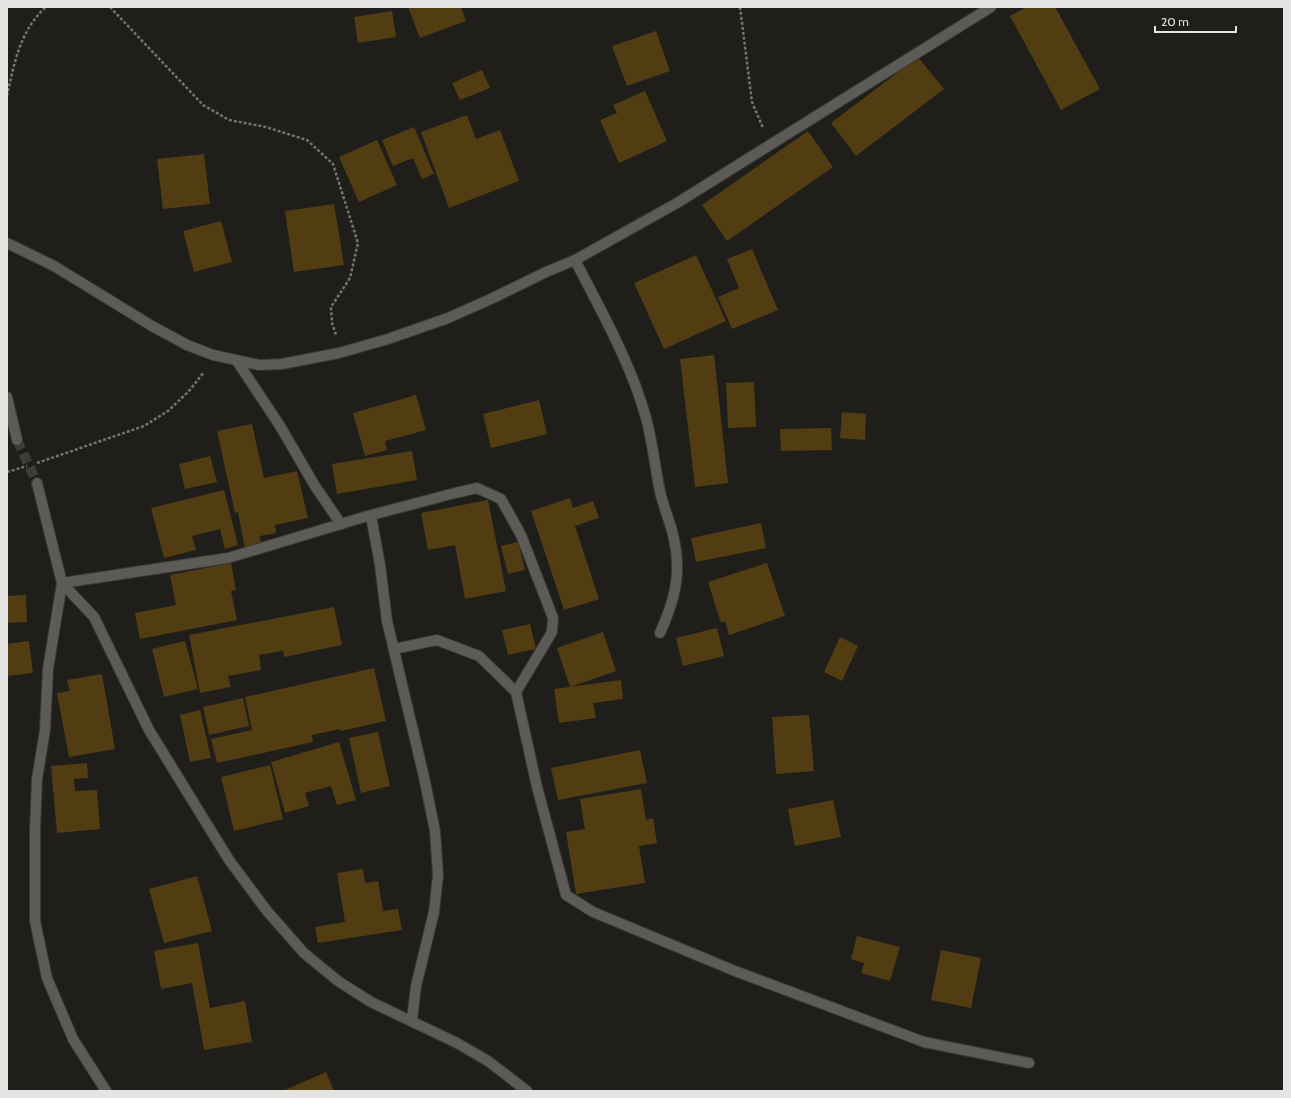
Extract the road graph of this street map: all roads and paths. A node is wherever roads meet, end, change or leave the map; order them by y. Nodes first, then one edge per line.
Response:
1 (46, 7) edge
2 (110, 7) edge
3 (740, 7) edge
4 (991, 7) edge
5 (7, 96) edge
6 (770, 145) junction
7 (7, 243) edge
8 (575, 260) junction
9 (342, 352) junction
10 (213, 355) junction
11 (237, 361) junction
12 (7, 397) edge
13 (17, 440) tunnel mouth
14 (7, 472) edge
15 (37, 483) tunnel mouth
16 (371, 516) junction
17 (341, 524) junction
18 (62, 583) junction
19 (660, 633) dead end
20 (394, 649) junction
21 (516, 692) junction
22 (412, 1020) junction
23 (1029, 1063) dead end
24 (106, 1091) edge
25 (528, 1091) edge

1 - 5 path
2 - 9 path
3 - 6 path
4 - 6 street
6 - 8 street
7 - 10 street
8 - 9 street
8 - 19 street
9 - 11 street
10 - 11 street
10 - 14 path
11 - 17 street
12 - 13 street
15 - 18 street
16 - 17 street
16 - 20 street
16 - 21 street
17 - 18 street
18 - 22 street
18 - 24 street
20 - 21 street
20 - 22 street
21 - 23 street
22 - 25 street

